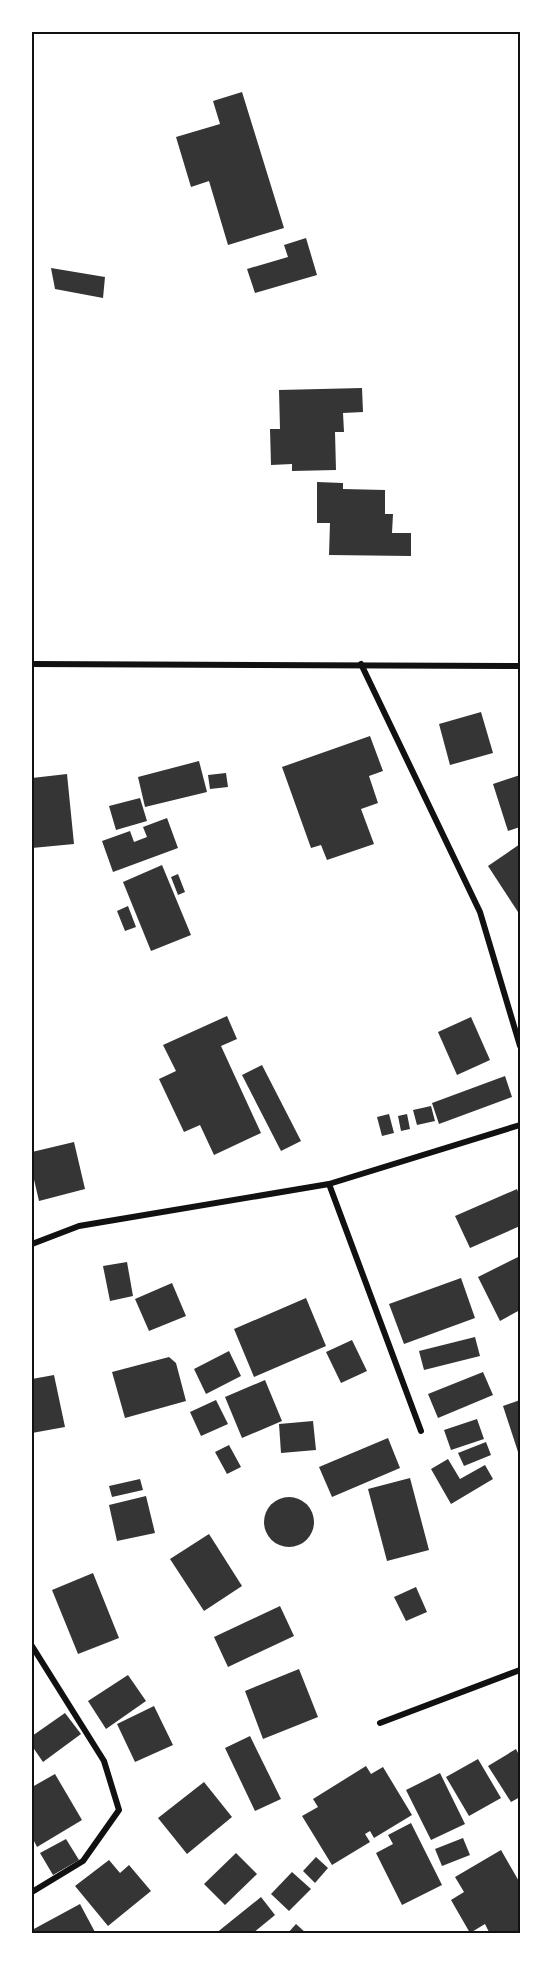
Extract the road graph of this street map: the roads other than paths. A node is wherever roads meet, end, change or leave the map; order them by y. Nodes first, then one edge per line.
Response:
1 (32, 664) edge
2 (361, 664) junction
3 (520, 666) edge
4 (520, 1046) edge
5 (520, 1125) edge
6 (329, 1184) junction
7 (32, 1244) edge
8 (421, 1431) dead end
9 (32, 1646) edge
10 (520, 1670) edge
11 (380, 1723) dead end
12 (32, 1892) edge

1 - 2 street
2 - 3 street
2 - 4 street
5 - 6 street
6 - 7 street
6 - 8 street
9 - 12 street
10 - 11 street

